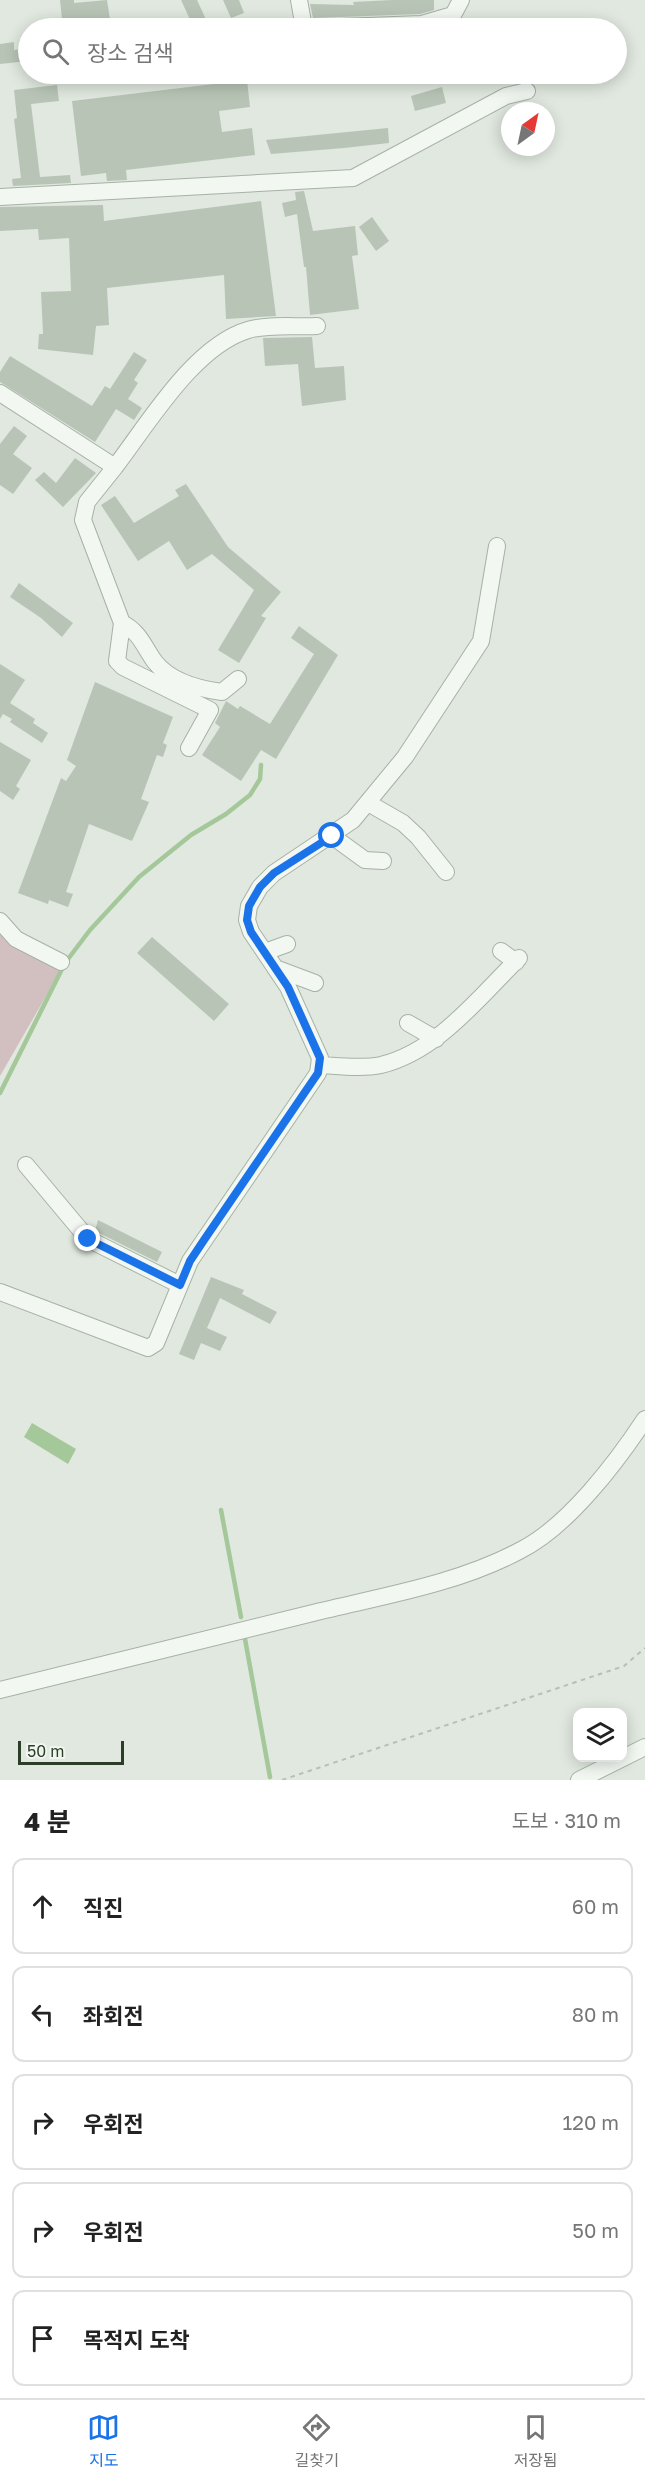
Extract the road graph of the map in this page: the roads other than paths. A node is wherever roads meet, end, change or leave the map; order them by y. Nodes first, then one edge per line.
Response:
1 (299, 0) edge
2 (461, 0) edge
3 (302, 18) edge
4 (443, 18) edge
5 (527, 91) dead end
6 (0, 197) edge
7 (316, 326) dead end
8 (0, 393) edge
9 (115, 467) junction
10 (497, 546) dead end
11 (123, 623) junction
12 (238, 679) dead end
13 (189, 748) dead end
14 (370, 804) junction
15 (332, 836) junction
16 (383, 861) dead end
17 (446, 872) dead end
18 (0, 921) edge
19 (287, 944) dead end
20 (501, 951) dead end
21 (265, 952) junction
22 (61, 962) dead end
23 (275, 968) junction
24 (315, 983) dead end
25 (408, 1023) dead end
26 (436, 1039) junction
27 (320, 1065) junction
28 (26, 1165) dead end
29 (180, 1285) junction
30 (0, 1292) edge
31 (645, 1419) edge
32 (0, 1690) edge
33 (645, 1747) edge
34 (579, 1780) edge

1 - 3 street
2 - 4 street
5 - 6 street
7 - 9 street
8 - 9 street
9 - 11 street
10 - 14 street
11 - 12 street
11 - 13 street
14 - 15 street
14 - 17 street
15 - 16 street
15 - 21 street
18 - 22 street
19 - 21 street
20 - 26 street
21 - 23 street
23 - 24 street
23 - 27 street
25 - 26 street
26 - 27 street
27 - 29 street
28 - 29 street
29 - 30 street
31 - 32 street
33 - 34 street

